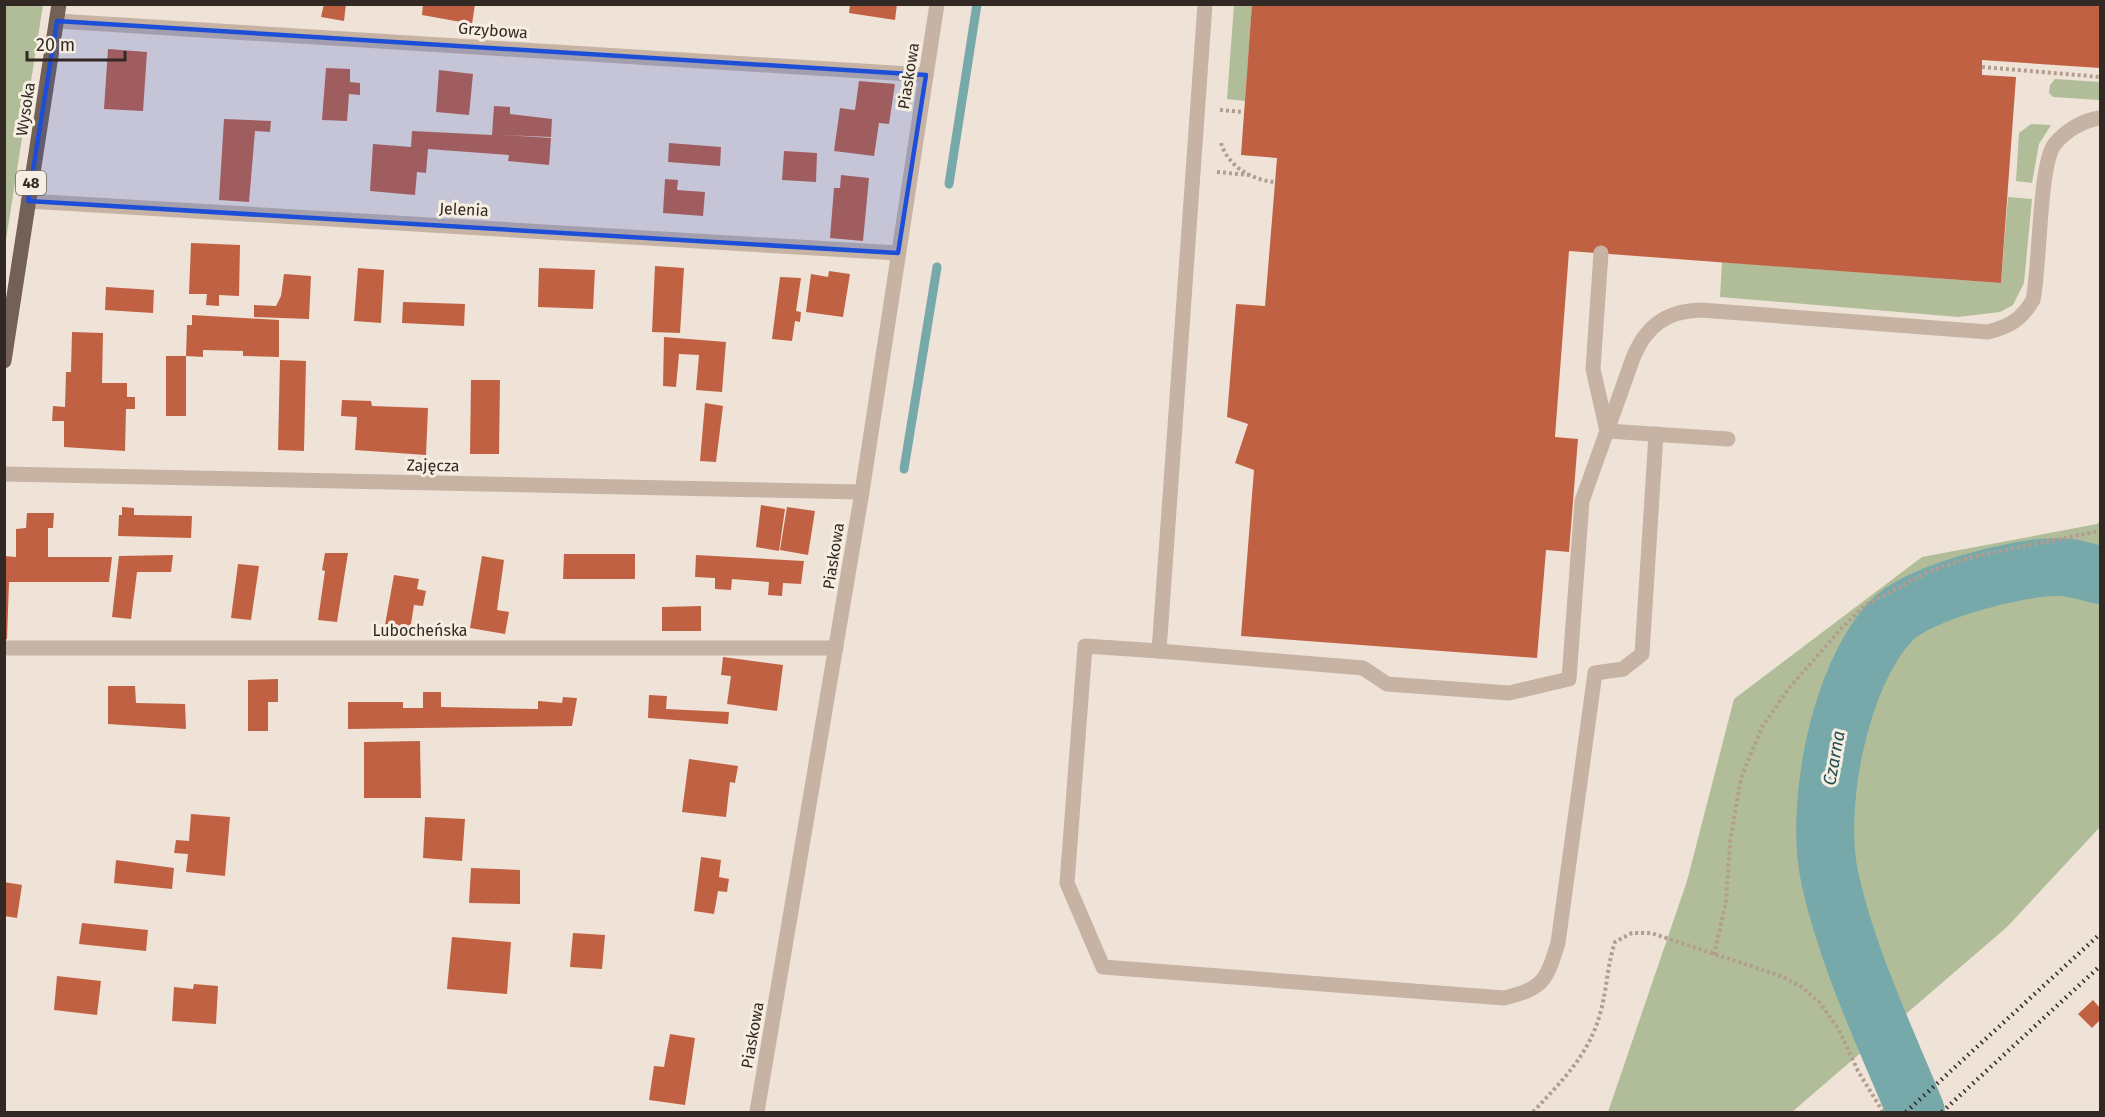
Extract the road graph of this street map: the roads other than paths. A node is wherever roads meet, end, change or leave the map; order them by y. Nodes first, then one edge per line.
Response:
1 (59, 4) edge
2 (937, 4) edge
3 (1205, 4) edge
4 (57, 21) junction
5 (926, 75) junction
6 (2100, 118) edge
7 (28, 201) junction
8 (898, 253) junction
9 (1601, 253) dead end
10 (4, 361) edge
11 (1607, 431) junction
12 (1656, 434) junction
13 (1728, 439) dead end
14 (4, 474) edge
15 (862, 492) junction
16 (4, 648) edge
17 (836, 648) junction
18 (1159, 651) junction
19 (1595, 673) junction
20 (1569, 679) junction
21 (757, 1113) edge

1 - 4 main road, Wysoka / 48
2 - 5 street, Piaskowa
3 - 18 street
4 - 5 street, Grzybowa
4 - 7 main road, Wysoka / 48
5 - 8 street, Piaskowa
6 - 11 street
7 - 8 street, Jelenia
7 - 10 main road, Wysoka / 48
8 - 15 street, Piaskowa
9 - 11 street
11 - 12 street
11 - 20 street
12 - 13 street
12 - 19 street
14 - 15 street, Zajęcza
15 - 17 street, Piaskowa
16 - 17 street, Lubocheńska
17 - 21 street, Piaskowa
18 - 19 street
18 - 20 street
19 - 20 street

